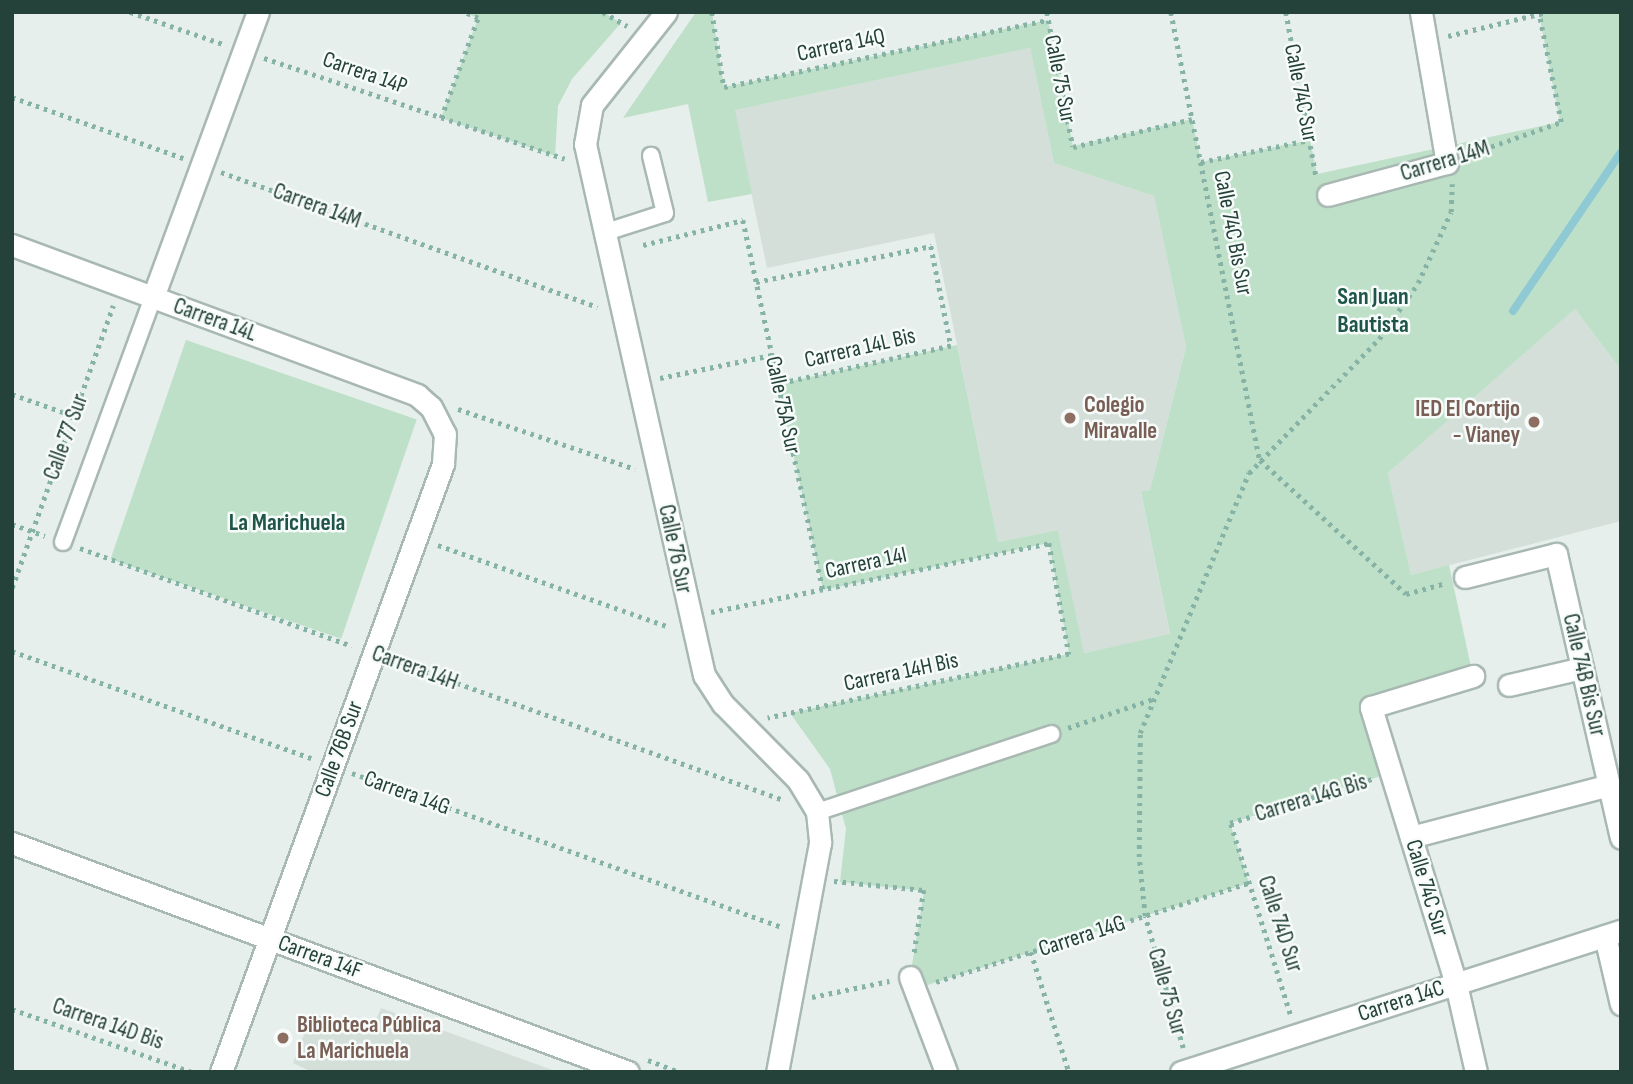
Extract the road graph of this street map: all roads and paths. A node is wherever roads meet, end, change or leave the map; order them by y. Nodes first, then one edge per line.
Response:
1 (130, 12) edge
2 (258, 12) edge
3 (463, 12) edge
4 (666, 12) edge
5 (712, 12) edge
6 (1047, 12) edge
7 (1171, 12) edge
8 (1286, 12) edge
9 (1421, 12) edge
10 (1547, 12) edge
11 (1539, 14) junction
12 (1048, 20) junction
13 (1427, 41) junction
14 (244, 51) junction
15 (12, 97) edge
16 (441, 118) junction
17 (1192, 119) junction
18 (1310, 140) junction
19 (651, 156) dead end
20 (1200, 162) junction
21 (1447, 163) junction
22 (202, 165) junction
23 (589, 167) junction
24 (1316, 175) dead end
25 (1328, 195) dead end
26 (606, 243) junction
27 (12, 245) edge
28 (756, 282) junction
29 (120, 285) junction
30 (153, 297) junction
31 (622, 315) junction
32 (772, 355) junction
33 (638, 383) junction
34 (778, 384) junction
35 (12, 394) edge
36 (74, 416) junction
37 (449, 416) junction
38 (1260, 460) junction
39 (659, 477) junction
40 (12, 524) edge
41 (33, 532) junction
42 (416, 537) junction
43 (63, 542) junction
44 (1465, 577) joint
45 (12, 588) edge
46 (822, 590) junction
47 (692, 626) junction
48 (12, 650) edge
49 (1069, 654) joint
50 (383, 657) junction
51 (1582, 668) junction
52 (1473, 676) dead end
53 (1509, 685) dead end
54 (1153, 699) junction
55 (741, 724) junction
56 (1051, 734) joint
57 (342, 769) junction
58 (1391, 773) junction
59 (1609, 785) junction
60 (817, 812) junction
61 (1230, 823) joint
62 (1411, 837) junction
63 (1621, 838) edge
64 (12, 843) edge
65 (813, 879) junction
66 (1249, 883) junction
67 (1145, 916) junction
68 (1613, 933) edge
69 (803, 935) junction
70 (270, 939) junction
71 (1031, 952) junction
72 (913, 983) junction
73 (1456, 984) junction
74 (791, 1001) junction
75 (1621, 1004) edge
76 (12, 1009) edge
77 (1297, 1034) junction
78 (635, 1064) edge
79 (1192, 1070) edge
80 (192, 1072) edge
81 (221, 1072) edge
82 (681, 1072) edge
83 (777, 1072) edge
84 (946, 1072) edge
85 (1069, 1072) edge
86 (1476, 1072) edge

1 - 14 path, Carrera 14P
2 - 14 street
3 - 16 path
4 - 23 street, Calle 76 Sur
5 - 12 path, Carrera 14Q
6 - 12 path, Calle 75 Sur
7 - 17 path, Calle 74C Bis Sur
8 - 18 path, Calle 74C Sur
9 - 13 street
10 - 11 path
11 - 13 path
11 - 21 path, Carrera 14M
12 - 17 path, Calle 75 Sur
13 - 21 street
14 - 16 path, Carrera 14P
14 - 22 street
15 - 22 path, Carrera 14M
16 - 23 path, Carrera 14P
17 - 20 path, Calle 74C Bis Sur
18 - 20 path
18 - 24 path, Calle 74C Sur
19 - 26 lane
20 - 38 path, Calle 74C Bis Sur
21 - 25 street, Carrera 14M
21 - 38 path, Calle 75 Sur
22 - 30 street
22 - 31 path, Carrera 14M
23 - 26 street, Calle 76 Sur
26 - 28 path, Calle 75A Sur
26 - 31 street, Calle 76 Sur
27 - 29 street, Carrera 14L
28 - 32 path, Calle 75A Sur
28 - 34 path, Carrera 14L Bis
29 - 30 street, Carrera 14L
29 - 36 path, Calle 77 Sur
30 - 37 street, Carrera 14L
30 - 43 lane
31 - 33 street, Calle 76 Sur
32 - 33 path, Carrera 14L Bis
32 - 34 path, Calle 75A Sur
33 - 39 street, Calle 76 Sur
34 - 46 path, Calle 75A Sur
35 - 36 path
36 - 41 path, Calle 77 Sur
37 - 39 path
37 - 42 street, Calle 76B Sur
38 - 44 path
38 - 54 path, Calle 75 Sur
39 - 47 street, Calle 76 Sur
40 - 41 path, Carrera 14H
41 - 43 path, Carrera 14H
41 - 45 path, Calle 77 Sur
42 - 47 path
42 - 50 street, Calle 76B Sur
43 - 50 path, Carrera 14H
44 - 51 street, Calle 74B Bis Sur
46 - 47 path, Carrera 14I
46 - 49 path, Carrera 14I
47 - 55 street, Calle 76 Sur
48 - 57 path, Carrera 14G
49 - 55 path, Carrera 14H Bis
50 - 57 street, Calle 76B Sur
50 - 60 path, Carrera 14H
51 - 53 street
51 - 59 street, Calle 74B Bis Sur
52 - 58 street, Calle 74C Sur
54 - 56 path
54 - 67 path, Calle 75 Sur
55 - 60 street, Calle 76 Sur
56 - 60 lane
57 - 69 path, Carrera 14G
57 - 70 street, Calle 76B Sur
58 - 61 path, Carrera 14G Bis
58 - 62 street, Calle 74C Sur
59 - 62 street
59 - 63 street, Calle 74B Bis Sur
60 - 65 street
61 - 66 path, Calle 74D Sur
62 - 73 street, Calle 74C Sur
64 - 70 street, Carrera 14F
65 - 69 street
65 - 72 path
66 - 67 path, Carrera 14G
66 - 77 path, Calle 74D Sur
67 - 71 path, Carrera 14G
67 - 79 path, Calle 75 Sur
68 - 73 street, Carrera 14C
68 - 75 street
69 - 74 street
70 - 78 street, Carrera 14F
70 - 81 street, Calle 76B Sur
71 - 72 path, Carrera 14G
71 - 85 path
72 - 74 path, Carrera 14G
72 - 84 street
73 - 77 street, Carrera 14C
73 - 86 street, Calle 74C Sur
74 - 83 street
76 - 80 path, Carrera 14D Bis
77 - 79 street, Carrera 14C
78 - 82 path

